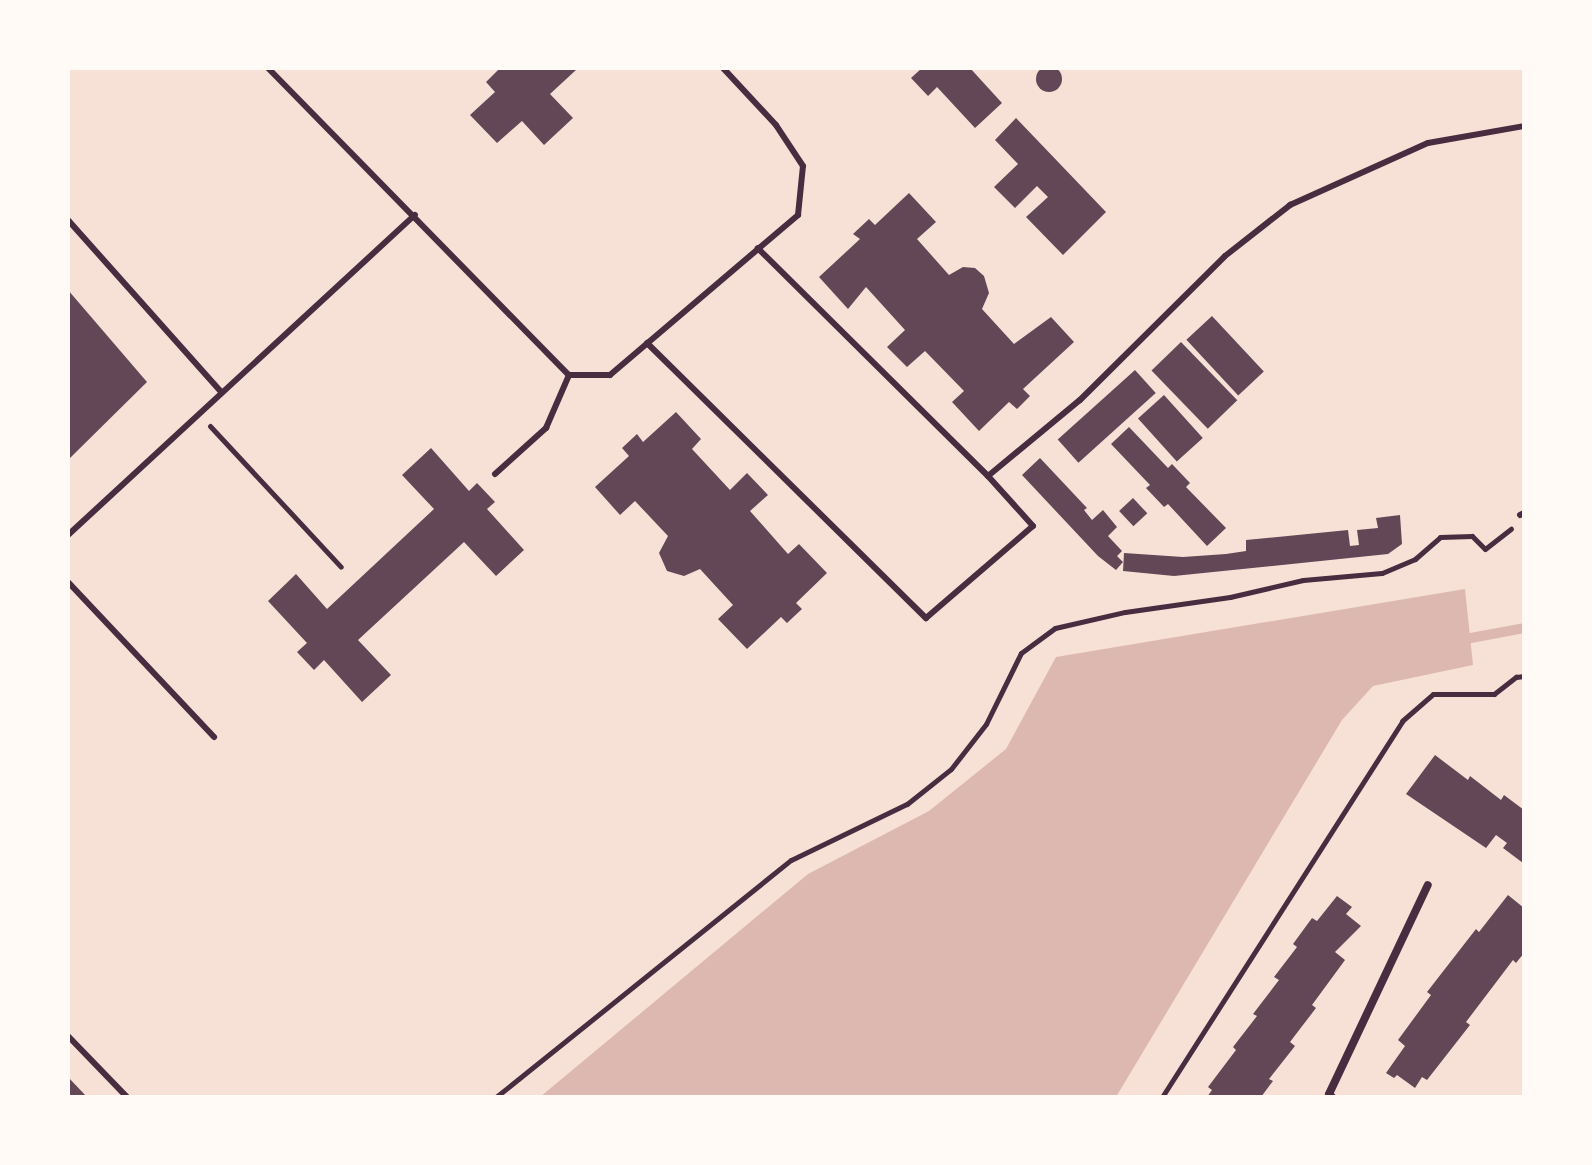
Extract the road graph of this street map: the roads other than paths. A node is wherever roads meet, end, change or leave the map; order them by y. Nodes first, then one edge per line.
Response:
1 (268, 68) edge
2 (723, 68) edge
3 (1524, 126) edge
4 (415, 215) junction
5 (68, 220) edge
6 (758, 248) junction
7 (647, 343) junction
8 (569, 375) junction
9 (221, 392) junction
10 (495, 474) dead end
11 (988, 476) junction
12 (68, 535) edge
13 (68, 582) edge
14 (214, 737) dead end
15 (1428, 885) dead end
16 (68, 1036) edge
17 (127, 1097) edge
18 (1332, 1097) edge

1 - 4 lane
2 - 6 lane
3 - 11 lane
4 - 8 lane
4 - 9 lane
5 - 9 lane
6 - 7 lane
6 - 11 lane
7 - 8 lane
7 - 11 lane
8 - 10 lane
9 - 12 lane
13 - 14 lane
15 - 18 street
16 - 17 lane

